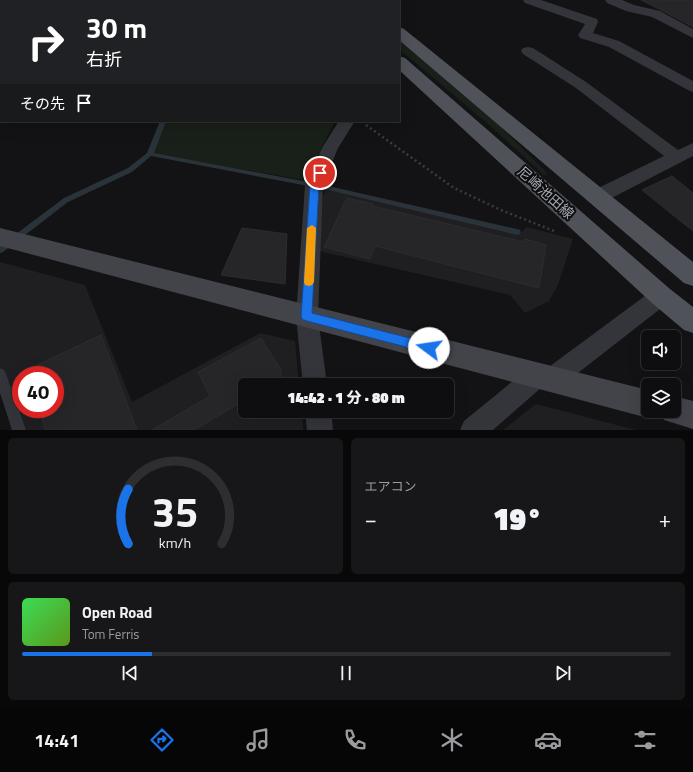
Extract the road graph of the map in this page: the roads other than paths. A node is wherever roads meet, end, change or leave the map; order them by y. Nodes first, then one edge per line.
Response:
1 (529, 0) edge
2 (611, 0) edge
3 (400, 33) edge
4 (693, 34) edge
5 (528, 51) dead end
6 (400, 62) edge
7 (693, 87) edge
8 (346, 122) edge
9 (693, 149) edge
10 (676, 157) junction
11 (597, 197) junction
12 (0, 237) edge
13 (693, 276) edge
14 (661, 296) junction
15 (307, 317) junction
16 (693, 322) edge
17 (0, 374) edge
18 (314, 378) edge
19 (544, 378) junction
20 (641, 402) edge
21 (681, 412) edge
22 (693, 415) edge
23 (319, 418) edge
24 (19, 430) edge
25 (320, 430) edge
26 (473, 430) edge

1 - 7 street
2 - 4 street
3 - 11 main road, 尼崎池田線
5 - 10 street
6 - 14 main road, 尼崎池田線
8 - 15 street
9 - 10 street
10 - 11 street
11 - 13 main road, 尼崎池田線
12 - 15 street
14 - 16 main road, 尼崎池田線
14 - 19 street
15 - 18 street
15 - 19 street
17 - 24 lane
19 - 20 street
19 - 26 street
21 - 22 street
23 - 25 street

